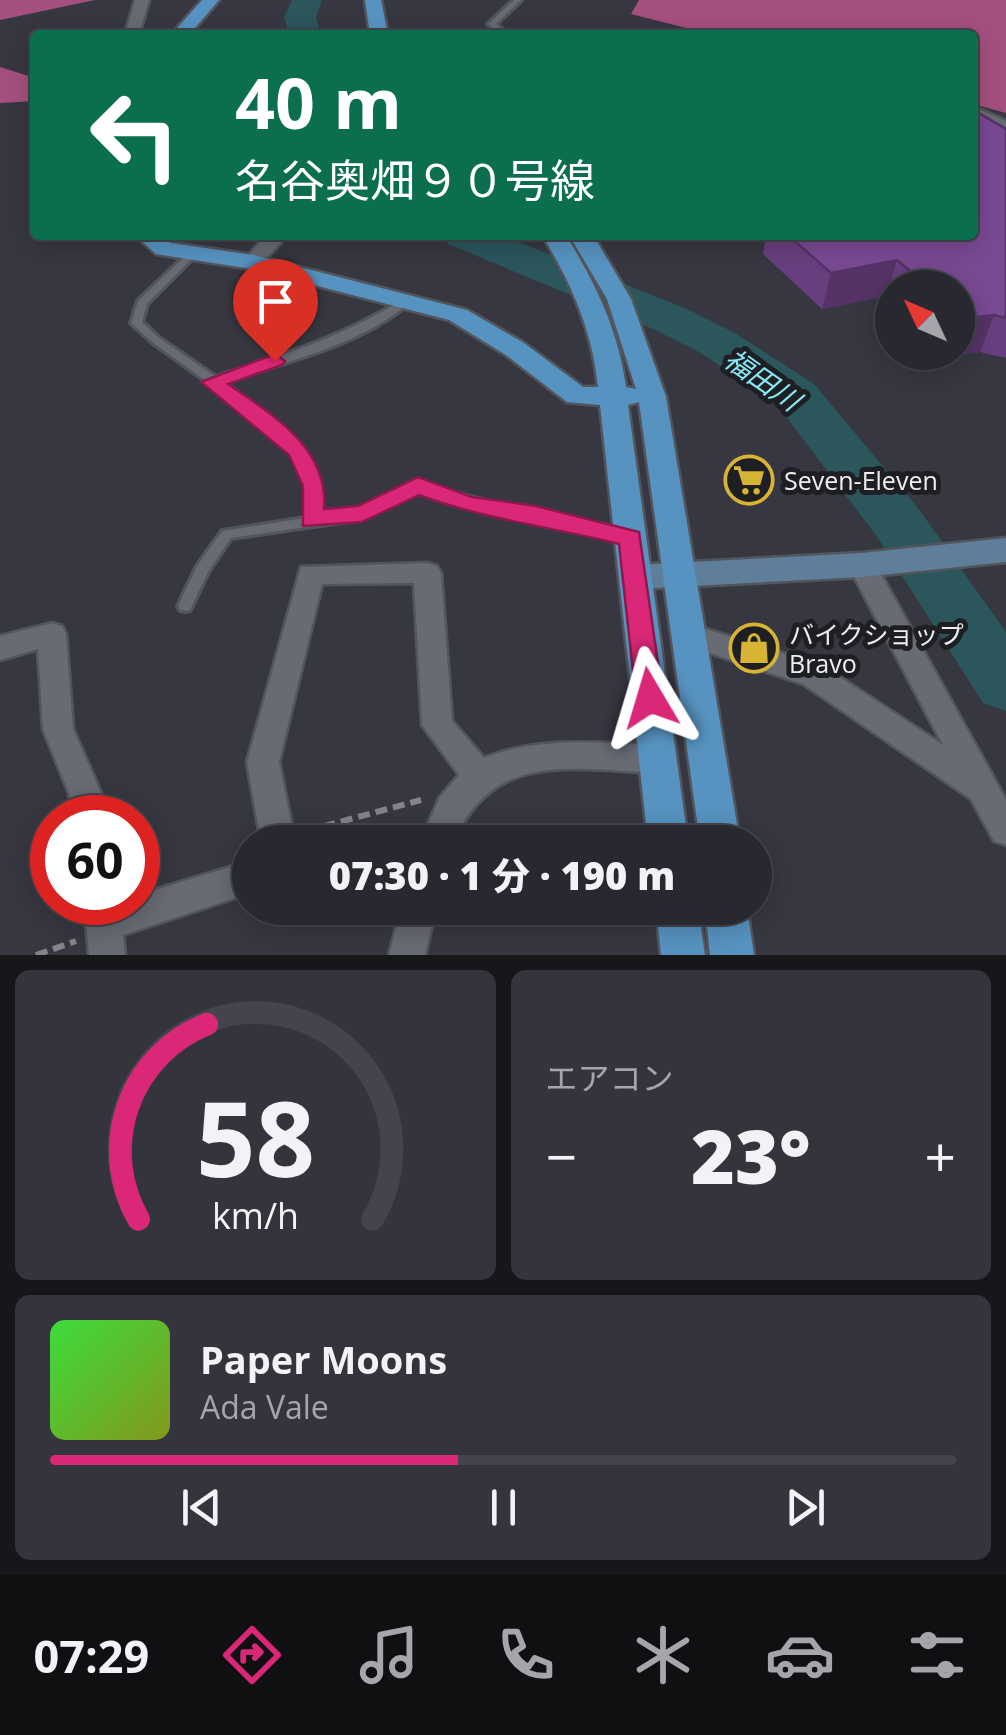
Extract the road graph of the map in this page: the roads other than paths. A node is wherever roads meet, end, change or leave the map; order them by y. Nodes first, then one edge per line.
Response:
1 (142, 0) edge
2 (211, 0) edge
3 (372, 0) edge
4 (518, 1) edge
5 (133, 30) edge
6 (184, 30) edge
7 (378, 30) edge
8 (499, 30) edge
9 (978, 114) edge
10 (1006, 127) edge
11 (154, 240) edge
12 (273, 240) edge
13 (567, 241) edge
14 (193, 253) junction
15 (253, 262) junction
16 (404, 303) junction
17 (211, 382) junction
18 (612, 395) junction
19 (652, 397) junction
20 (311, 520) junction
21 (630, 538) junction
22 (1006, 550) edge
23 (862, 565) junction
24 (680, 574) junction
25 (635, 577) junction
26 (185, 606) dead end
27 (690, 636) junction
28 (0, 648) edge
29 (657, 760) junction
30 (471, 782) junction
31 (982, 789) junction
32 (85, 795) edge
33 (275, 825) edge
34 (442, 825) edge
35 (666, 825) edge
36 (718, 825) edge
37 (1006, 830) edge
38 (232, 882) edge
39 (415, 925) edge
40 (679, 925) edge
41 (728, 925) edge
42 (104, 927) edge
43 (407, 955) edge
44 (683, 955) edge
45 (732, 955) edge

1 - 5 street
2 - 6 main road
3 - 7 main road
4 - 8 lane
9 - 10 street
11 - 14 main road
12 - 15 street
13 - 18 main road
13 - 19 main road
14 - 15 main road
14 - 17 lane
15 - 16 main road
16 - 17 lane
16 - 18 main road
17 - 20 lane
18 - 19 main road
18 - 21 main road
19 - 24 main road
20 - 21 lane
20 - 26 lane
21 - 25 main road
22 - 23 street
23 - 24 street
23 - 31 street
24 - 25 street
24 - 27 main road
25 - 29 main road
27 - 31 street
27 - 36 main road
28 - 32 street
29 - 30 street
29 - 35 main road
30 - 33 street
30 - 34 street
31 - 37 street
38 - 42 street
39 - 43 street
40 - 44 main road
41 - 45 main road

